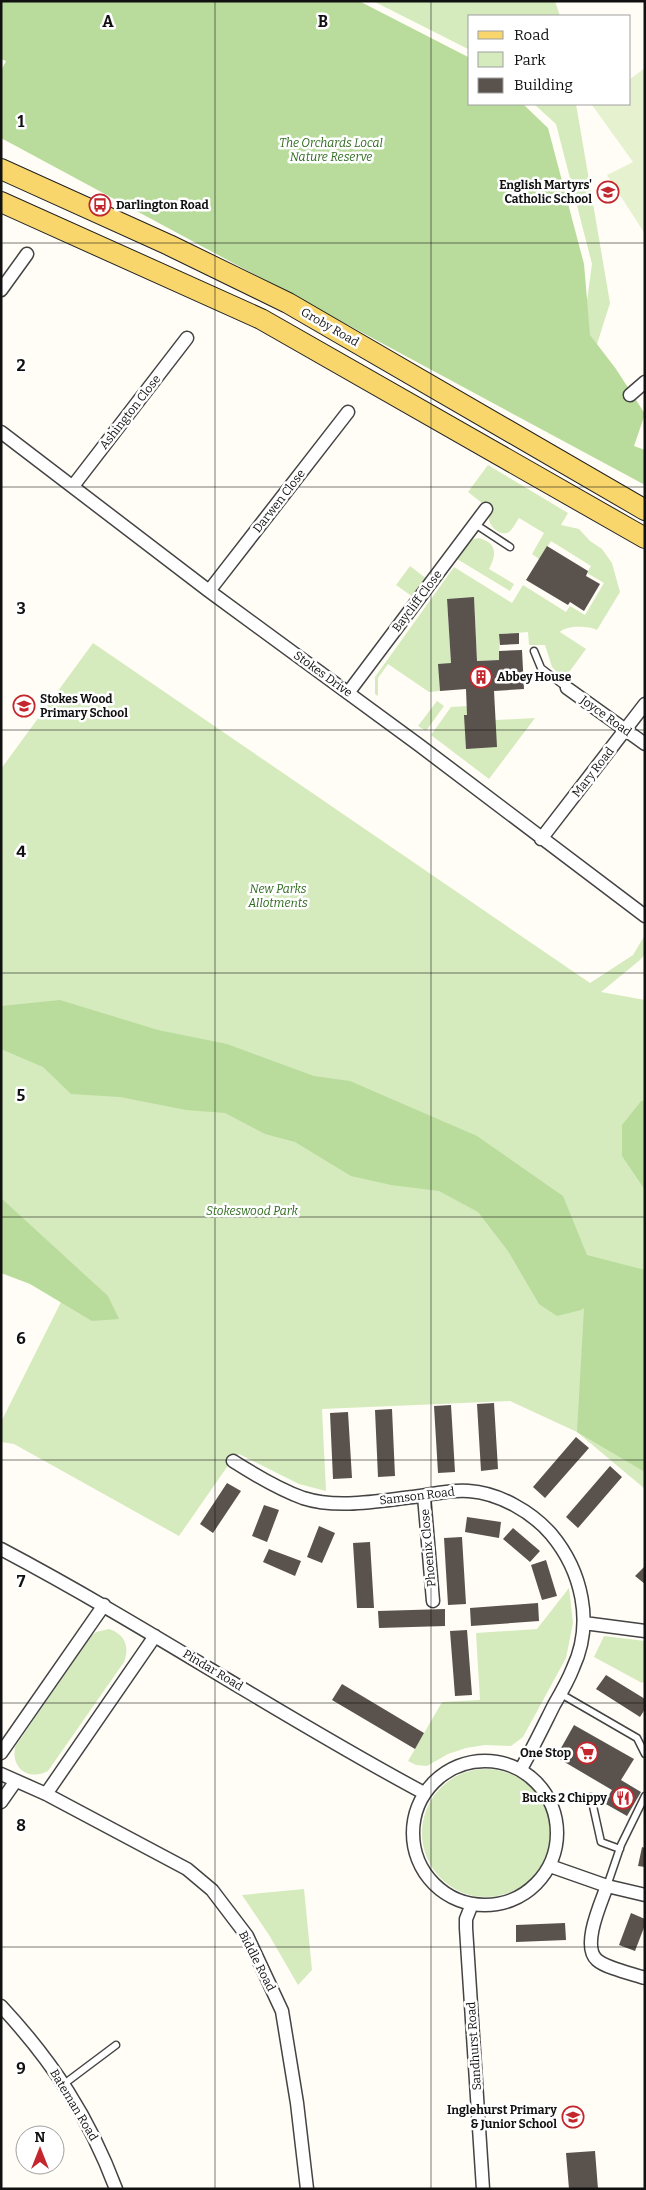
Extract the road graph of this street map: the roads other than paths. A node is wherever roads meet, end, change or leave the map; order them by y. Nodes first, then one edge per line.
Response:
1 (1, 169) edge
2 (1, 202) edge
3 (27, 254) dead end
4 (1, 290) edge
5 (187, 338) dead end
6 (645, 382) edge
7 (630, 395) dead end
8 (348, 412) dead end
9 (1, 432) edge
10 (73, 486) junction
11 (486, 508) dead end
12 (645, 510) edge
13 (475, 524) junction
14 (645, 538) edge
15 (510, 547) dead end
16 (209, 591) junction
17 (534, 651) dead end
18 (567, 688) joint
19 (348, 693) junction
20 (645, 704) edge
21 (626, 730) junction
22 (645, 744) edge
23 (541, 839) junction
24 (645, 916) edge
25 (233, 1461) dead end
26 (424, 1496) junction
27 (1, 1549) edge
28 (433, 1600) dead end
29 (104, 1605) junction
30 (584, 1623) junction
31 (645, 1631) edge
32 (155, 1636) junction
33 (560, 1694) junction
34 (1, 1753) edge
35 (645, 1754) edge
36 (521, 1769) junction
37 (1, 1774) edge
38 (15, 1782) junction
39 (424, 1793) junction
40 (46, 1794) junction
41 (645, 1796) edge
42 (591, 1797) dead end
43 (1, 1802) edge
44 (620, 1849) junction
45 (550, 1866) junction
46 (607, 1886) junction
47 (645, 1895) edge
48 (472, 1904) junction
49 (645, 1978) edge
50 (1, 2006) edge
51 (116, 2045) dead end
52 (64, 2084) junction
53 (116, 2189) edge
54 (307, 2189) edge
55 (483, 2189) edge

1 - 12 main road, Groby Road
2 - 14 main road
3 - 4 street
5 - 10 street, Ashington Close
6 - 7 street
8 - 16 street, Darwen Close
9 - 10 street, Stokes Drive
10 - 16 street, Stokes Drive
11 - 13 street, Baycliff Close
13 - 15 lane
13 - 19 street, Baycliff Close
16 - 19 street, Stokes Drive
17 - 18 lane
18 - 21 street, Joyce Road
19 - 23 street, Stokes Drive
20 - 21 street, Mary Road
21 - 22 street, Joyce Road
21 - 23 street, Mary Road
23 - 24 street, Stokes Drive
25 - 26 street, Samson Road
26 - 28 street, Phoenix Close
26 - 30 street, Samson Road
27 - 29 street, Pindar Road
29 - 32 street, Pindar Road
29 - 34 street
30 - 31 street
30 - 33 street, Samson Road
32 - 39 street, Pindar Road
32 - 40 street
33 - 35 lane
33 - 36 street, Samson Road
36 - 39 street
36 - 45 street
37 - 38 street, Biddle Road
38 - 40 street, Biddle Road
38 - 43 street
39 - 48 street
40 - 54 street, Biddle Road
41 - 44 lane
42 - 44 lane
44 - 46 lane
45 - 46 street
45 - 48 street
46 - 47 street
46 - 49 street
48 - 55 street, Sandhurst Road
50 - 52 street, Bateman Road
51 - 52 lane
52 - 53 street, Bateman Road

